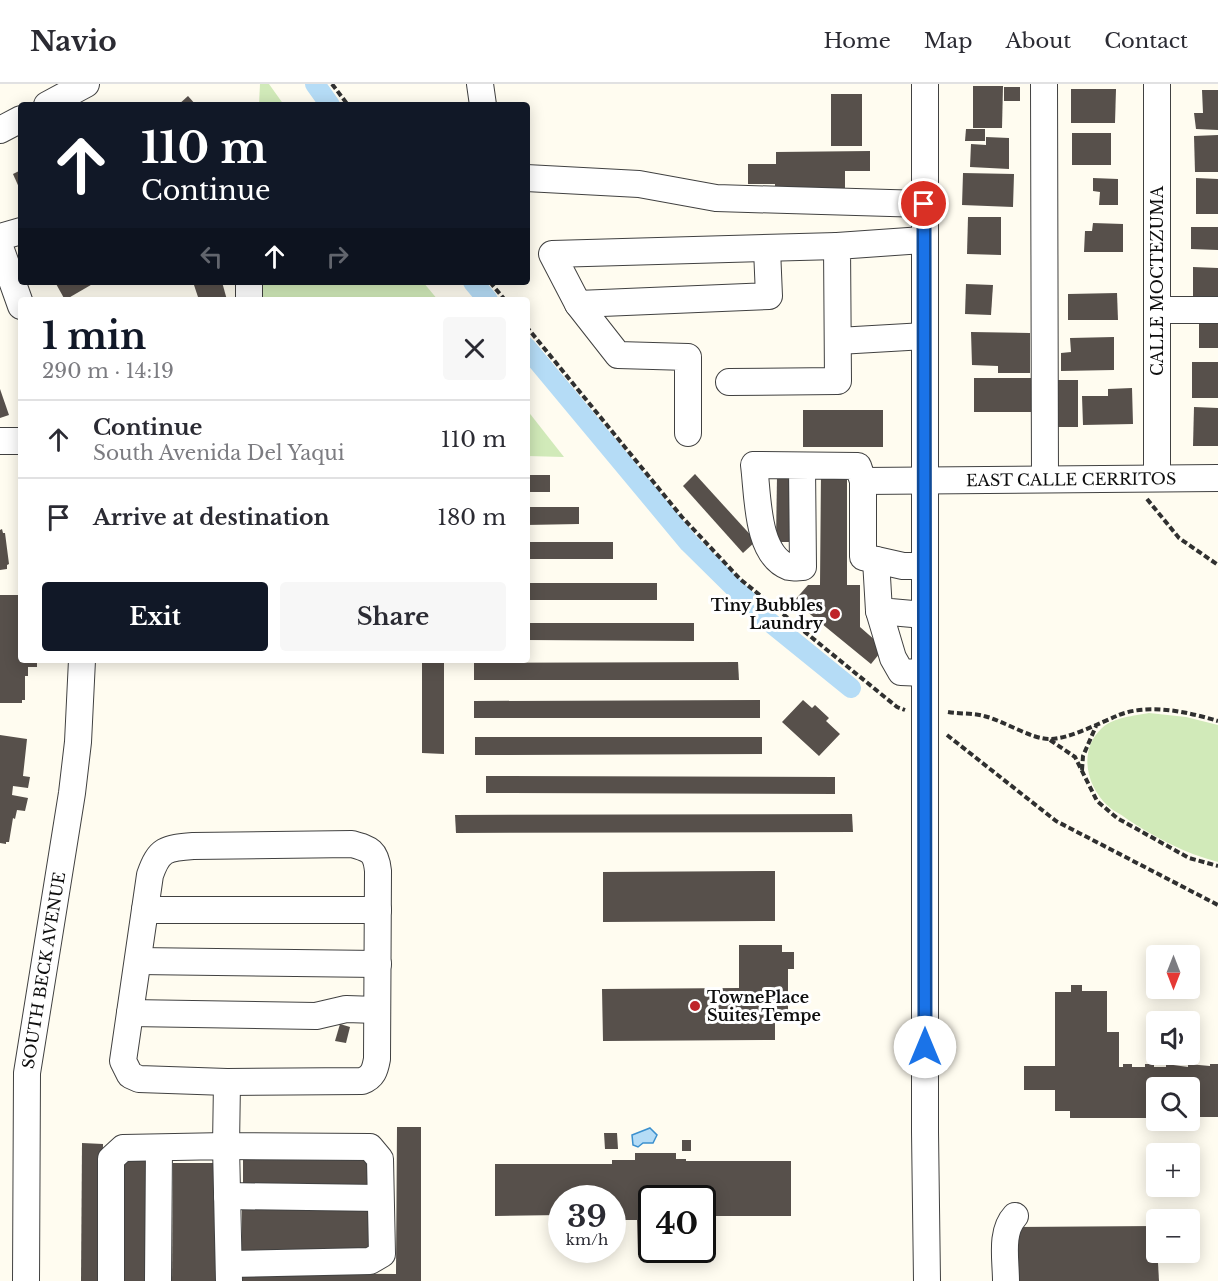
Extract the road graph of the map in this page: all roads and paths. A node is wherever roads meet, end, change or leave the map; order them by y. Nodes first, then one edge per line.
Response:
1 (86, 84) edge
2 (332, 84) edge
3 (480, 84) edge
4 (925, 84) edge
5 (1044, 84) edge
6 (1156, 84) edge
7 (53, 102) edge
8 (346, 102) edge
9 (483, 102) edge
10 (18, 121) edge
11 (0, 130) edge
12 (530, 178) edge
13 (924, 204) junction
14 (18, 234) edge
15 (923, 240) junction
16 (837, 246) junction
17 (1, 248) edge
18 (767, 249) junction
19 (492, 285) edge
20 (18, 297) edge
21 (502, 297) edge
22 (578, 304) junction
23 (1158, 310) junction
24 (1218, 310) edge
25 (530, 331) edge
26 (925, 336) junction
27 (838, 341) junction
28 (729, 382) dead end
29 (688, 433) dead end
30 (0, 441) edge
31 (18, 441) edge
32 (802, 466) dead end
33 (1146, 478) junction
34 (1218, 478) edge
35 (1045, 479) junction
36 (924, 480) junction
37 (863, 481) junction
38 (876, 560) junction
39 (1218, 565) edge
40 (924, 566) junction
41 (879, 611) junction
42 (924, 615) junction
43 (82, 663) edge
44 (925, 673) junction
45 (932, 719) junction
46 (1218, 721) edge
47 (1096, 725) junction
48 (1049, 740) junction
49 (1082, 771) junction
50 (1218, 866) edge
51 (1218, 905) edge
52 (145, 910) junction
53 (378, 910) junction
54 (138, 961) junction
55 (378, 964) junction
56 (377, 1010) junction
57 (130, 1013) junction
58 (227, 1082) junction
59 (226, 1146) junction
60 (159, 1148) junction
61 (227, 1196) junction
62 (381, 1198) junction
63 (1015, 1216) dead end
64 (229, 1272) edge
65 (26, 1281) edge
66 (111, 1281) edge
67 (158, 1281) edge
68 (927, 1281) edge
69 (1006, 1281) edge

1 - 7 street
2 - 8 path
3 - 9 street
4 - 13 street
5 - 35 street
6 - 23 street, CALLE MOCTEZUMA
10 - 11 street
12 - 13 street
13 - 15 street
14 - 17 street
15 - 16 street
15 - 26 street
16 - 18 street
16 - 27 street
17 - 20 street
18 - 22 street
18 - 22 street
19 - 21 path
22 - 29 street
23 - 24 street
23 - 33 street, CALLE MOCTEZUMA
25 - 45 path
26 - 27 street
26 - 36 street
27 - 28 street
30 - 31 street
32 - 37 street
33 - 34 street, EAST CALLE CERRITOS
33 - 35 street, EAST CALLE CERRITOS
33 - 39 path
35 - 36 street, EAST CALLE CERRITOS
36 - 37 street, EAST CALLE CERRITOS
36 - 40 street
37 - 38 street
38 - 40 street
38 - 41 street
40 - 42 street
41 - 42 street
41 - 44 street
42 - 44 street
43 - 65 street, SOUTH BECK AVENUE
44 - 45 street
45 - 48 path
45 - 51 path
45 - 68 street
46 - 47 path
47 - 48 path
47 - 49 path
48 - 49 path
49 - 50 path
52 - 53 street
52 - 53 street
52 - 54 street
53 - 55 street
54 - 55 street
54 - 57 street
55 - 56 street
56 - 57 street
56 - 58 street
57 - 58 street
58 - 59 street
59 - 60 street
59 - 61 street
59 - 62 street
60 - 66 street
60 - 67 street
61 - 62 street
61 - 64 street
62 - 64 street
63 - 69 street

